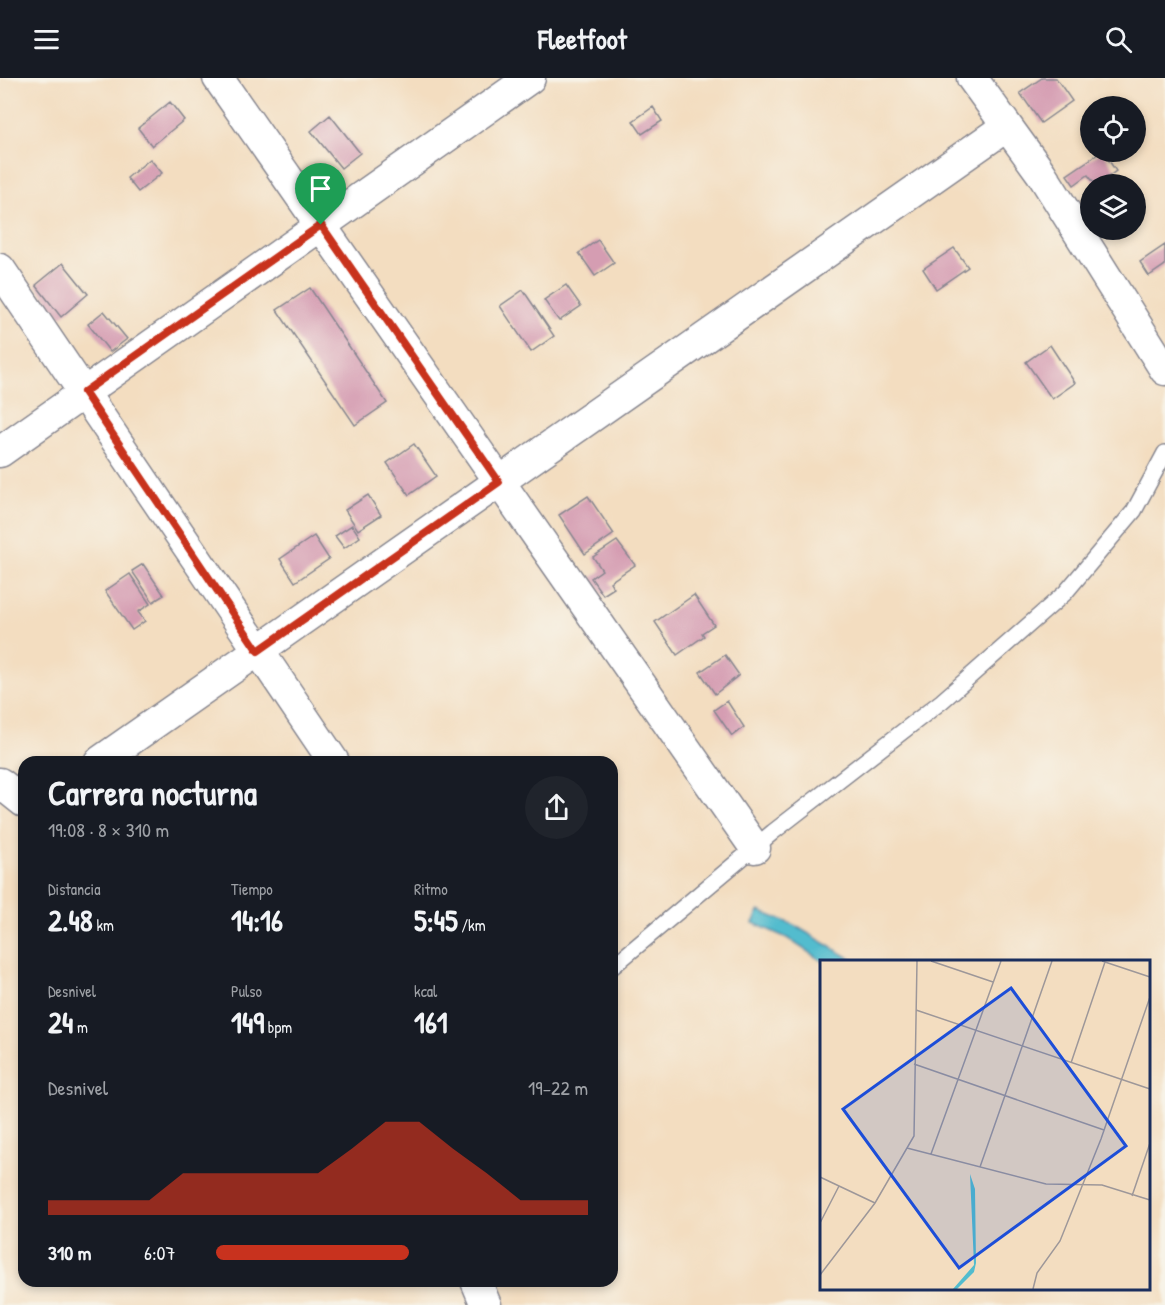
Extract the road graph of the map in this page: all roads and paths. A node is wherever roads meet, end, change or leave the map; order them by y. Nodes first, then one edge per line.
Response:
1 (218, 78) edge
2 (530, 78) edge
3 (972, 78) edge
4 (1007, 126) junction
5 (321, 225) junction
6 (0, 268) edge
7 (1165, 370) edge
8 (84, 392) junction
9 (0, 452) edge
10 (1165, 453) edge
11 (499, 482) junction
12 (258, 651) junction
13 (108, 756) edge
14 (330, 756) edge
15 (0, 783) edge
16 (18, 797) edge
17 (755, 848) junction
18 (618, 962) edge
19 (478, 1287) edge
20 (486, 1305) edge

1 - 5 street
2 - 5 street
3 - 4 street
4 - 7 street
4 - 11 street
5 - 8 street
5 - 11 street
6 - 8 street
8 - 9 street
8 - 12 street
10 - 17 lane
11 - 12 street
11 - 17 street
12 - 13 street
12 - 14 street
15 - 16 street
17 - 18 lane
19 - 20 street

